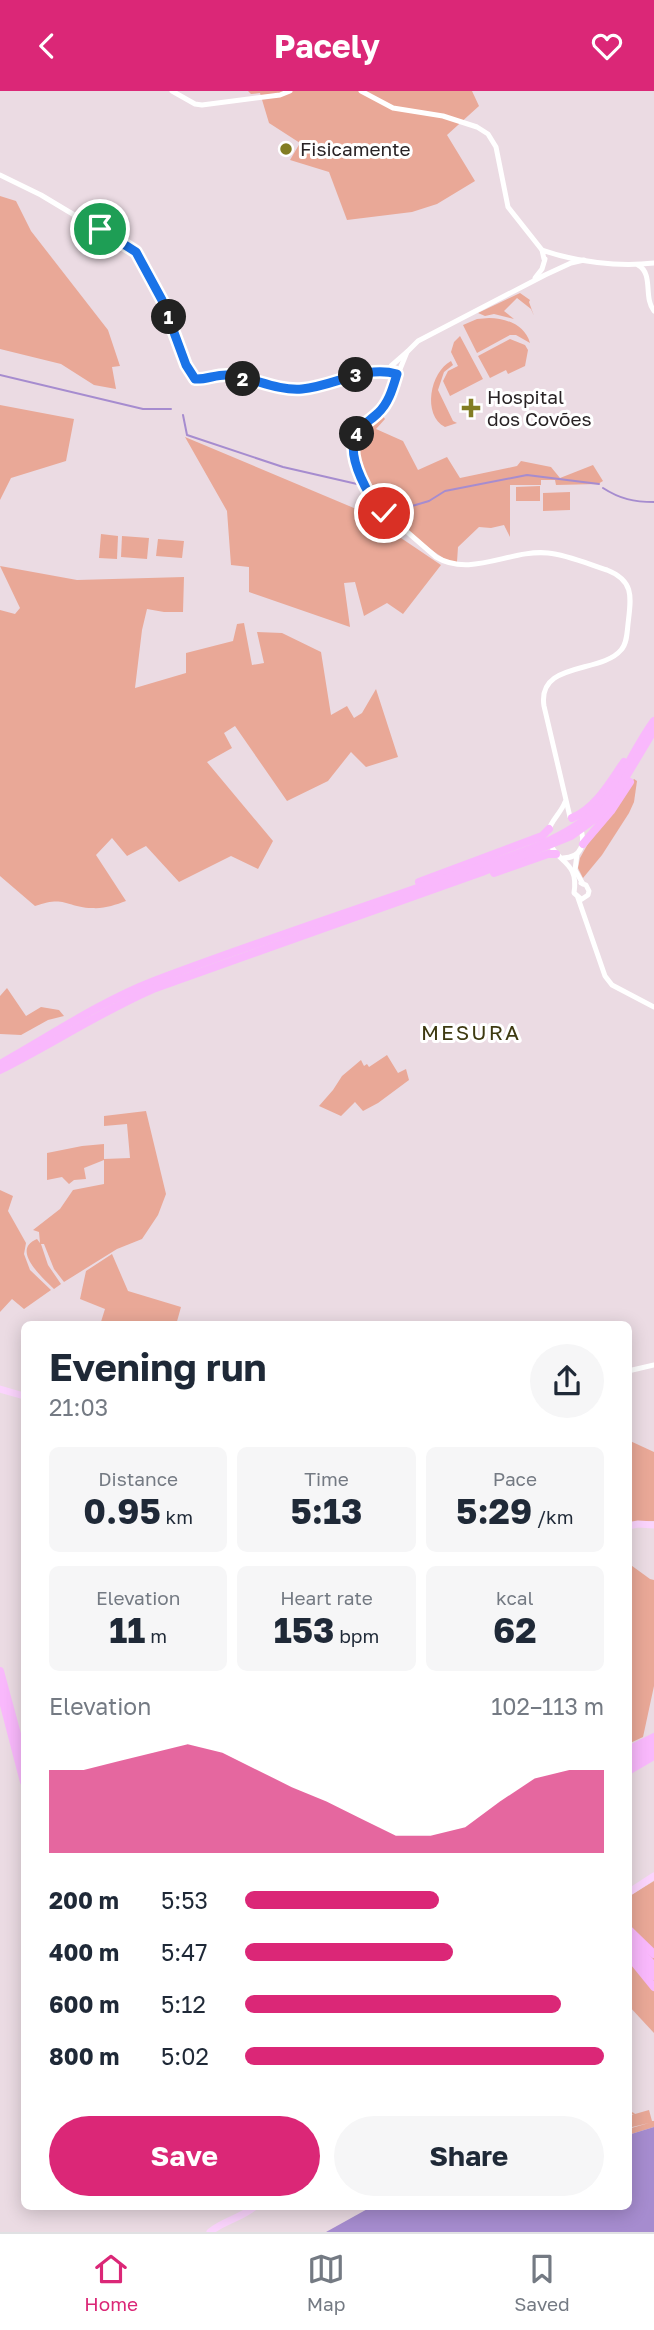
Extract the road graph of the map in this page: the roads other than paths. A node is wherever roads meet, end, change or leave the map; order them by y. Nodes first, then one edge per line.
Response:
1 (172, 91) edge
2 (290, 91) edge
3 (361, 91) edge
4 (0, 175) edge
5 (542, 250) dead end
6 (564, 255) junction
7 (584, 260) junction
8 (654, 263) edge
9 (638, 265) junction
10 (565, 266) junction
11 (542, 267) junction
12 (549, 274) junction
13 (648, 274) junction
14 (531, 282) junction
15 (654, 311) edge
16 (407, 352) junction
17 (388, 368) junction
18 (381, 370) junction
19 (398, 372) junction
20 (654, 721) edge
21 (654, 730) edge
22 (637, 746) junction
23 (637, 758) junction
24 (566, 805) junction
25 (601, 809) junction
26 (583, 811) junction
27 (557, 817) junction
28 (571, 817) junction
29 (549, 829) junction
30 (583, 844) junction
31 (531, 850) junction
32 (578, 854) junction
33 (559, 856) junction
34 (583, 884) junction
35 (575, 886) junction
36 (580, 901) junction
37 (344, 914) junction
38 (335, 924) junction
39 (654, 1007) edge
40 (0, 1064) edge
41 (0, 1070) edge
42 (654, 1365) edge
43 (632, 1370) edge
44 (0, 1389) edge
45 (21, 1395) edge
46 (632, 1525) edge
47 (654, 1525) edge
48 (0, 1671) edge
49 (0, 1690) edge
50 (654, 1737) edge
51 (654, 1743) edge
52 (632, 1748) edge
53 (21, 1750) edge
54 (654, 1750) edge
55 (632, 1754) edge
56 (654, 1756) edge
57 (632, 1762) edge
58 (632, 1769) edge
59 (21, 1770) edge
60 (654, 1876) edge
61 (632, 1890) edge
62 (632, 1933) edge
63 (632, 1941) edge
64 (632, 1951) edge
65 (654, 1954) edge
66 (632, 1960) edge
67 (654, 1966) edge
68 (654, 1976) edge
69 (654, 1987) edge
70 (249, 2210) edge
71 (210, 2232) edge

1 - 2 street
3 - 5 street
4 - 18 street
6 - 7 street
6 - 10 street
6 - 11 street
7 - 9 street
7 - 10 street
8 - 9 street
8 - 13 street
9 - 13 street
10 - 12 street
11 - 12 street
11 - 14 street
12 - 14 street
13 - 15 street
14 - 16 street
16 - 17 street
16 - 19 street
17 - 18 street
17 - 19 street
18 - 19 street
19 - 24 street
20 - 22 highway
21 - 23 highway
22 - 25 highway
22 - 26 highway
23 - 25 highway
23 - 30 highway
24 - 26 street
24 - 27 street
24 - 28 street
25 - 31 highway
26 - 28 highway
27 - 28 street
27 - 29 street
28 - 30 street
29 - 33 street
29 - 37 highway
30 - 32 street
31 - 37 highway
31 - 38 highway
32 - 33 street
32 - 34 street
33 - 35 street
33 - 38 highway
34 - 35 street
34 - 36 street
35 - 36 street
36 - 39 street
37 - 40 highway
38 - 41 highway
42 - 43 street
44 - 45 main road
46 - 47 main road
48 - 53 highway
49 - 59 highway
50 - 52 highway
51 - 55 highway
54 - 57 highway
56 - 58 highway
60 - 61 main road
62 - 65 highway
63 - 67 highway
64 - 68 highway
66 - 69 highway
70 - 71 main road

